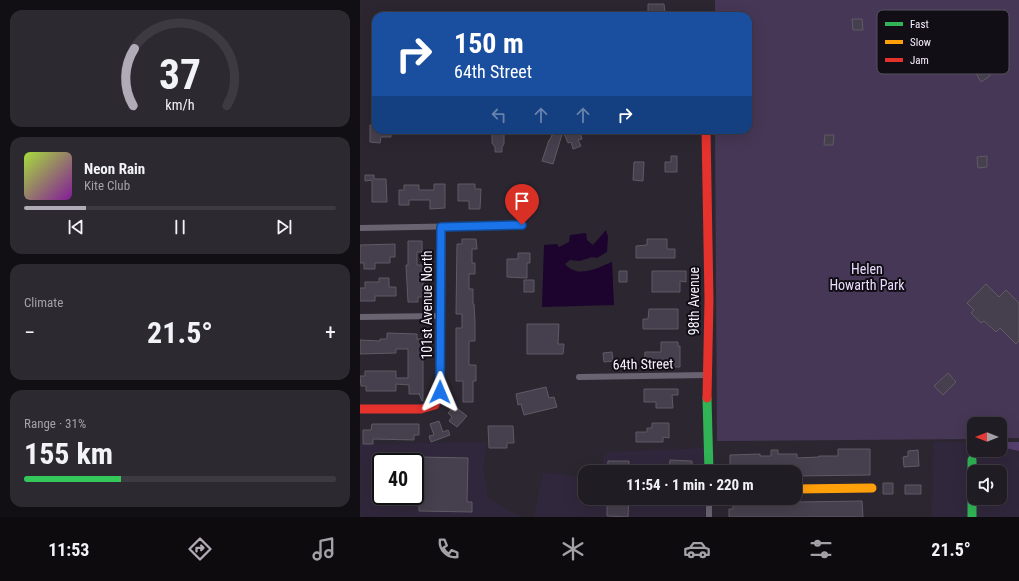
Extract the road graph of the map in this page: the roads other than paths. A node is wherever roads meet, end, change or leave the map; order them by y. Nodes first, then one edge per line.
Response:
1 (706, 134) edge
2 (522, 225) dead end
3 (441, 227) junction
4 (360, 228) edge
5 (441, 316) junction
6 (360, 317) edge
7 (707, 375) junction
8 (579, 377) dead end
9 (360, 409) edge
10 (972, 460) dead end
11 (709, 465) edge
12 (872, 488) dead end
13 (802, 489) edge
14 (709, 505) edge
15 (709, 517) edge
16 (972, 517) edge

1 - 7 street, 98th Avenue
2 - 3 street
3 - 4 street
3 - 5 street, 101st Avenue North
5 - 6 street
5 - 9 street, 101st Avenue North
7 - 8 street, 64th Street
7 - 11 street, 98th Avenue
10 - 16 street
12 - 13 street
14 - 15 street

